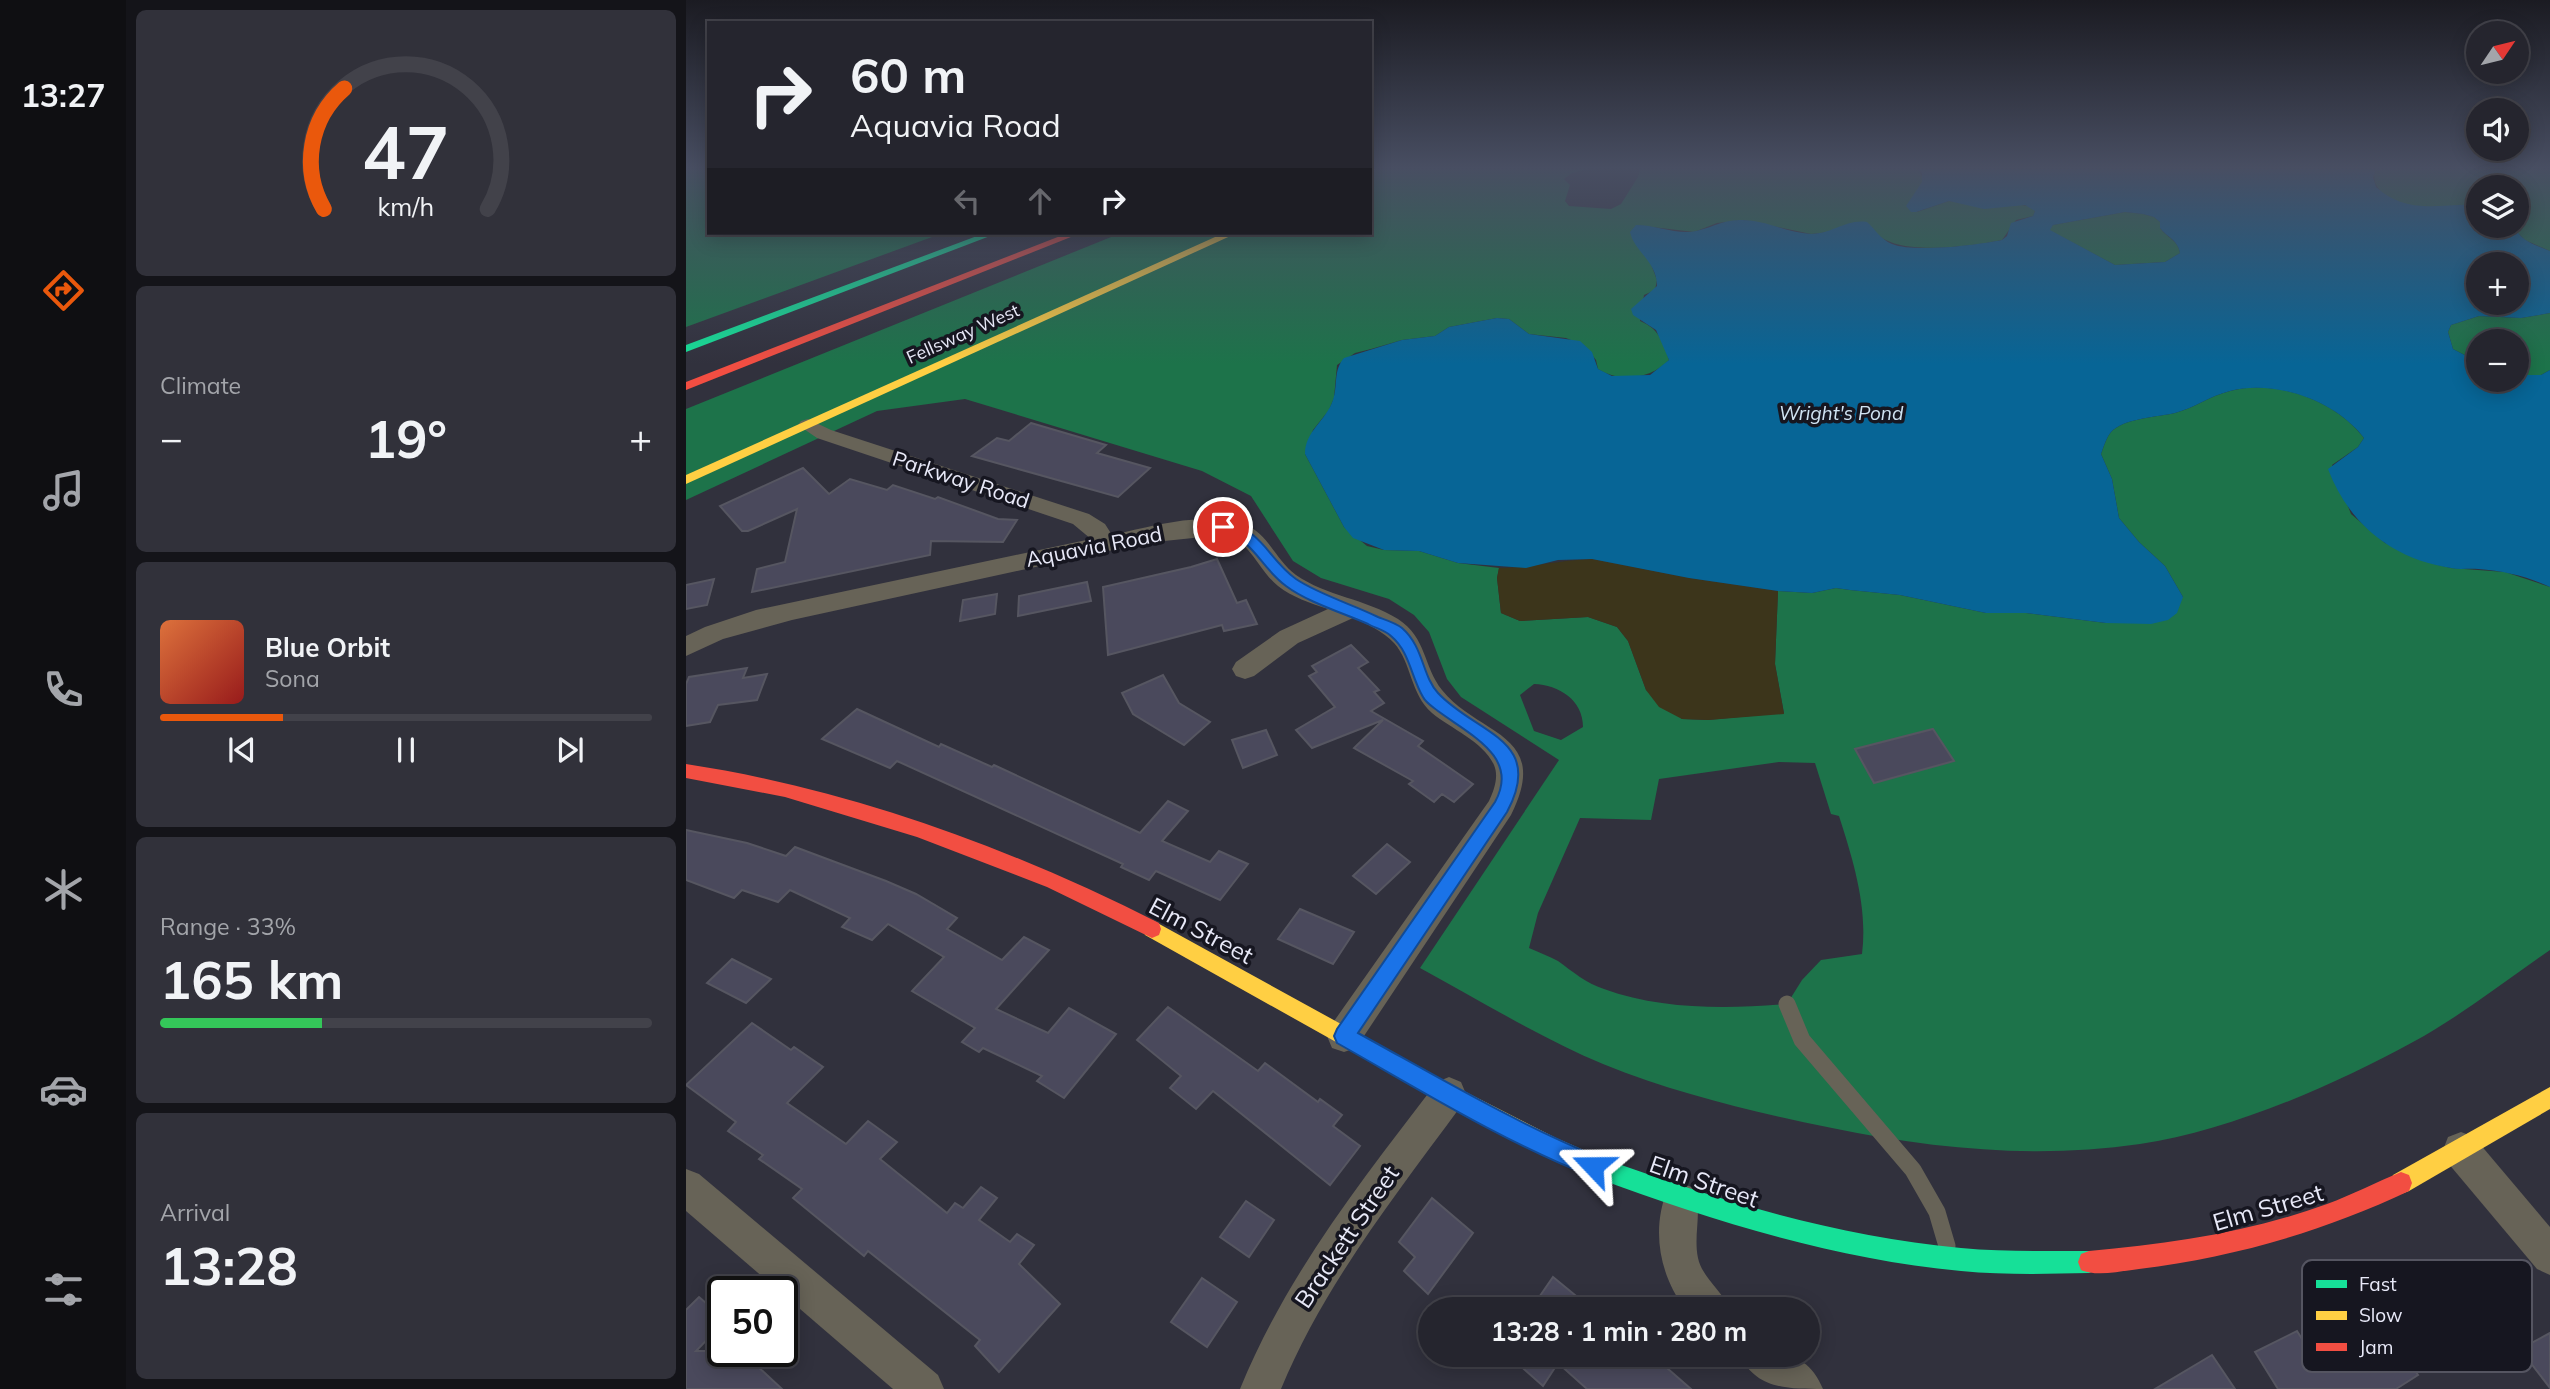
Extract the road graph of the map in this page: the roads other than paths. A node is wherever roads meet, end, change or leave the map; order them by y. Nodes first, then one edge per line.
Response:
1 (988, 235) edge
2 (1071, 235) edge
3 (1228, 235) edge
4 (686, 349) edge
5 (686, 386) edge
6 (808, 425) junction
7 (686, 479) edge
8 (1106, 544) junction
9 (1350, 608) junction
10 (686, 646) edge
11 (1245, 668) dead end
12 (686, 771) edge
13 (1787, 1004) dead end
14 (1344, 1036) junction
15 (1449, 1094) junction
16 (2550, 1097) edge
17 (2461, 1150) junction
18 (686, 1187) edge
19 (1681, 1201) junction
20 (2550, 1256) edge
21 (1952, 1260) junction
22 (1699, 1297) edge
23 (1775, 1367) edge
24 (924, 1389) edge
25 (1260, 1389) edge
26 (1803, 1389) edge

1 - 4 main road
2 - 5 main road
3 - 6 main road, Fellsway West
6 - 7 main road, Fellsway West
6 - 8 street, Parkway Road
8 - 9 street, Aquavia Road
8 - 10 street, Aquavia Road
9 - 11 street
9 - 14 street, Aquavia Road
12 - 14 main road, Elm Street
13 - 21 lane
14 - 15 main road, Elm Street
15 - 19 main road, Elm Street
15 - 25 street, Brackett Street
16 - 17 main road, Elm Street
17 - 20 street
17 - 21 main road, Elm Street
18 - 24 street
19 - 21 main road, Elm Street
19 - 22 street
23 - 26 street

